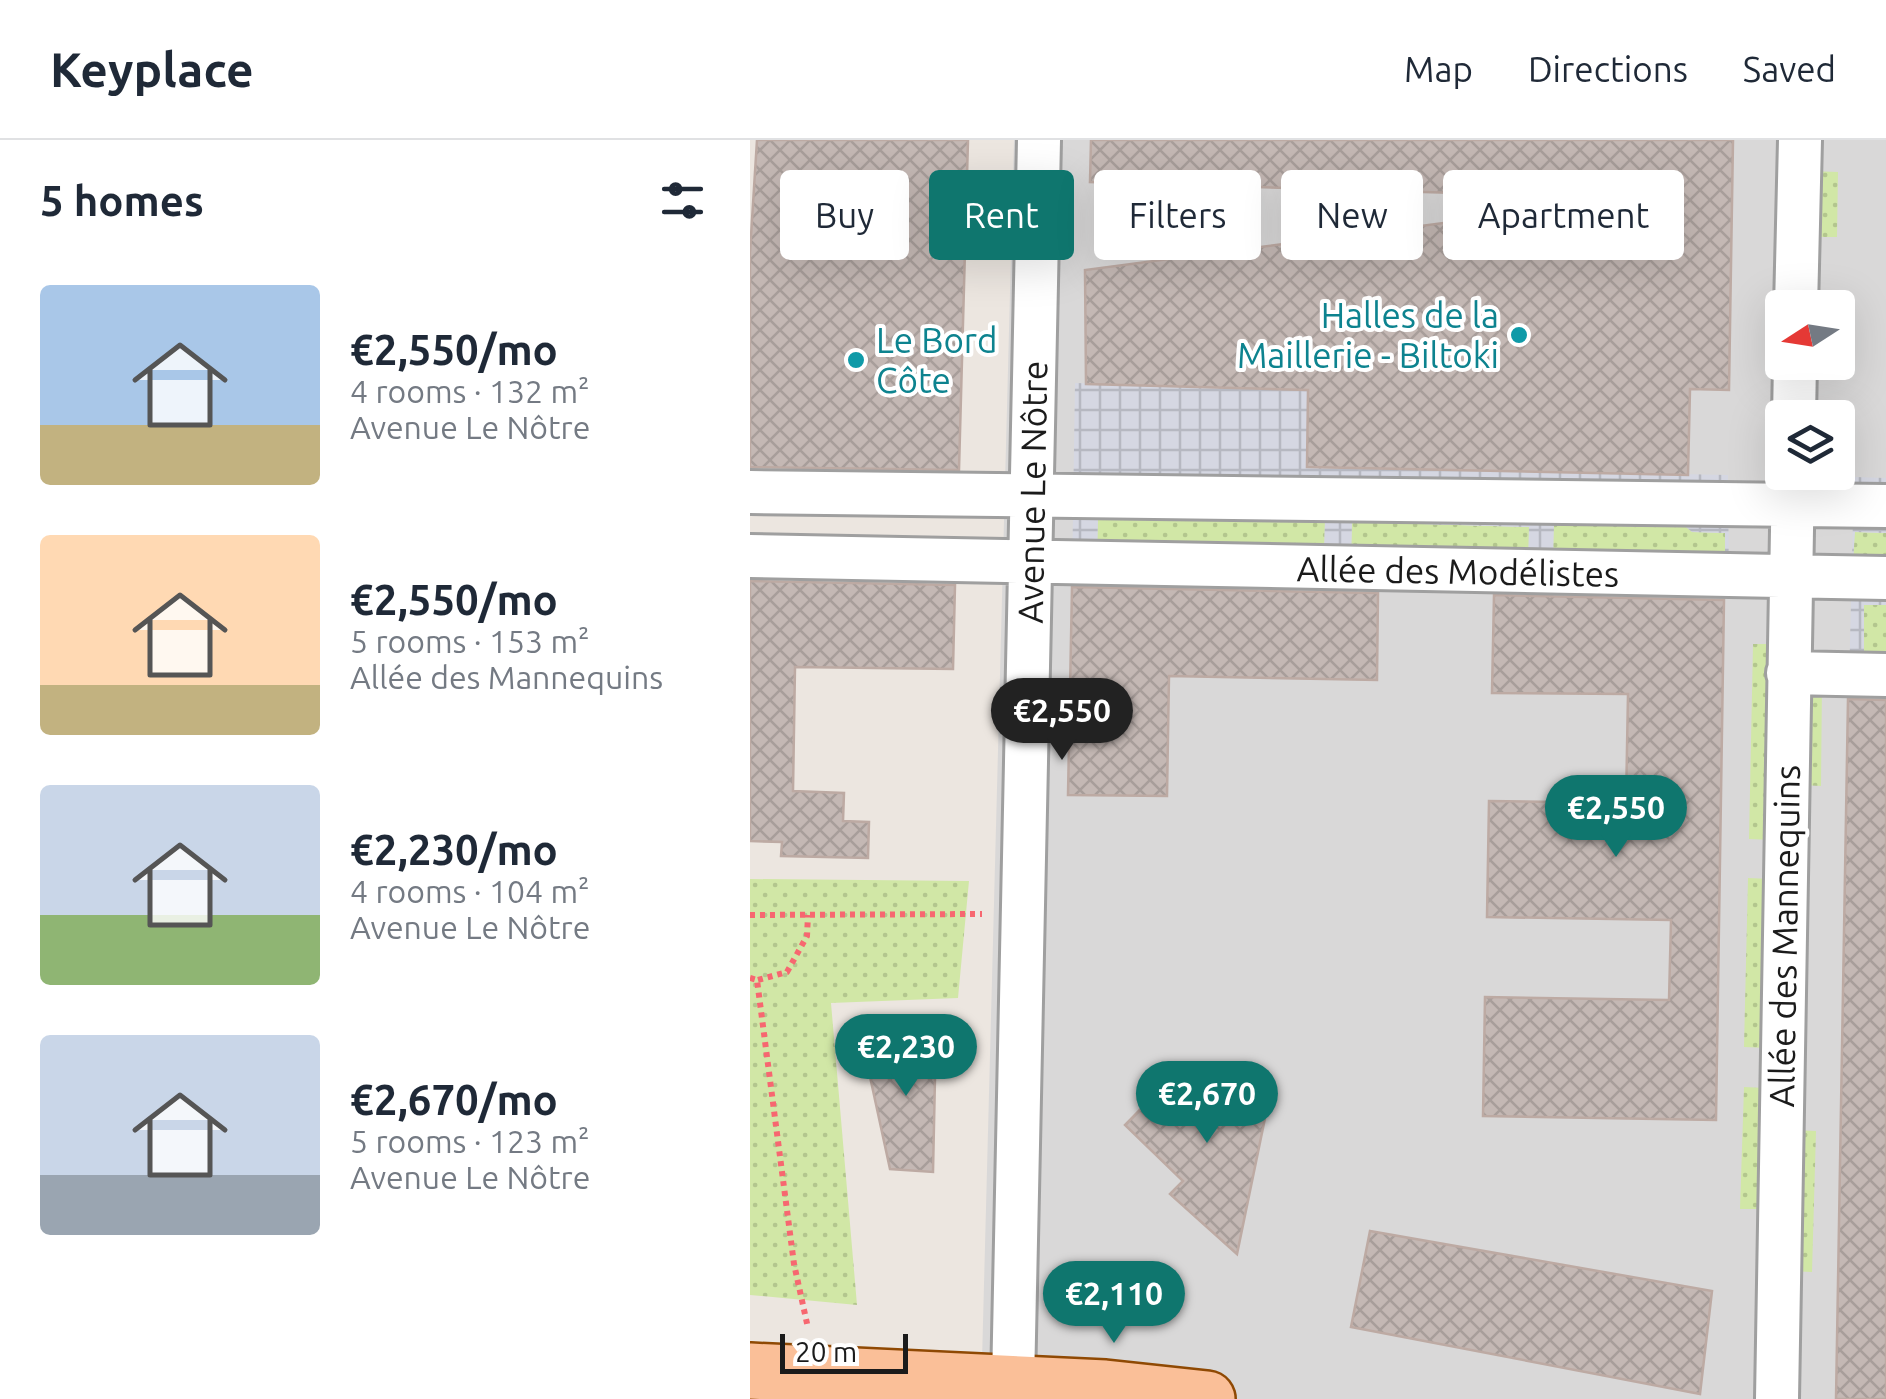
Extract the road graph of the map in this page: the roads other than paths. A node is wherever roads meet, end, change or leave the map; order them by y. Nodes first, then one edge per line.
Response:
1 (1039, 140) edge
2 (1800, 140) edge
3 (1796, 290) edge
4 (1765, 489) edge
5 (1792, 490) edge
6 (1798, 490) edge
7 (750, 492) edge
8 (1032, 496) junction
9 (1886, 506) edge
10 (750, 556) edge
11 (1030, 562) junction
12 (1790, 577) junction
13 (1886, 578) edge
14 (1788, 673) junction
15 (1886, 675) edge
16 (750, 1371) edge
17 (1013, 1384) junction
18 (1076, 1392) edge
19 (1208, 1399) edge
20 (1777, 1399) edge

1 - 8 street, Avenue Le Nôtre
2 - 3 street
4 - 8 street, Allée des Modélistes
5 - 12 street, Allée des Mannequins
6 - 9 street, Allée des Modélistes
7 - 8 street, Allée des Modélistes
8 - 11 street, Avenue Le Nôtre
10 - 11 street, Allée des Modélistes
11 - 12 street, Allée des Modélistes
11 - 17 street, Avenue Le Nôtre
12 - 13 street, Allée des Modélistes
12 - 14 street, Allée des Mannequins
14 - 15 street
14 - 20 street, Allée des Mannequins
16 - 17 main road
17 - 18 main road
18 - 19 main road

